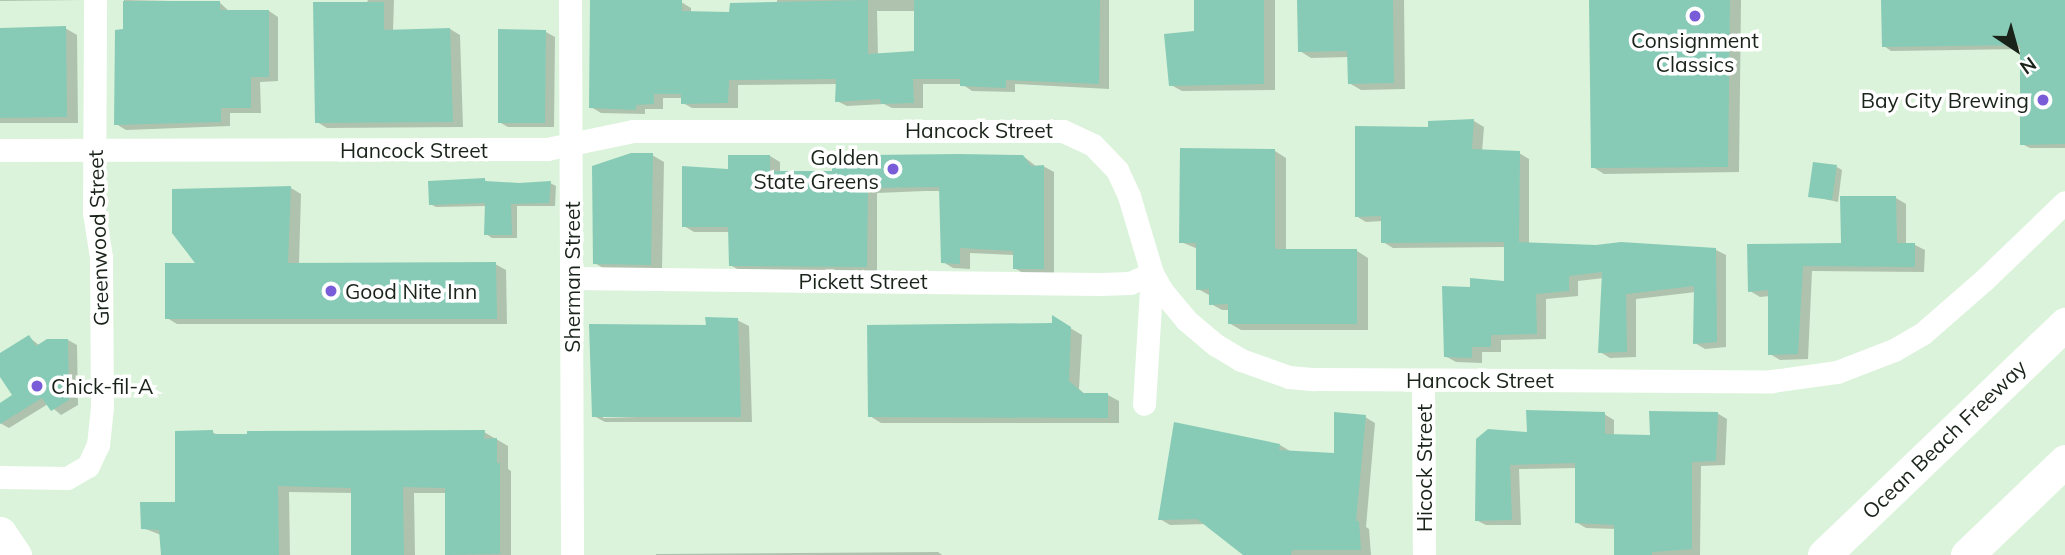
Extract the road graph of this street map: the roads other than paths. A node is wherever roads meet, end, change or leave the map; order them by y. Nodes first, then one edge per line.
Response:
1 (95, 0) edge
2 (570, 0) edge
3 (572, 144) junction
4 (0, 150) edge
5 (94, 151) junction
6 (2065, 202) edge
7 (1152, 273) junction
8 (572, 278) junction
9 (2065, 324) edge
10 (1423, 380) junction
11 (1143, 404) dead end
12 (2065, 461) edge
13 (0, 477) edge
14 (0, 533) edge
15 (0, 550) edge
16 (3, 555) edge
17 (15, 555) edge
18 (572, 555) edge
19 (1424, 555) edge
20 (1824, 555) edge
21 (1967, 555) edge

1 - 5 street, Greenwood Street
2 - 3 street, Sherman Street
3 - 5 street, Hancock Street
3 - 7 street, Hancock Street
3 - 8 street, Sherman Street
4 - 5 street, Hancock Street
5 - 13 street, Greenwood Street
6 - 10 street, Hancock Street
7 - 8 street, Pickett Street
7 - 10 street, Hancock Street
7 - 11 street
8 - 18 street, Sherman Street
9 - 20 highway, Ocean Beach Freeway
10 - 19 street, Hicock Street
12 - 21 highway
14 - 17 highway
15 - 16 highway

